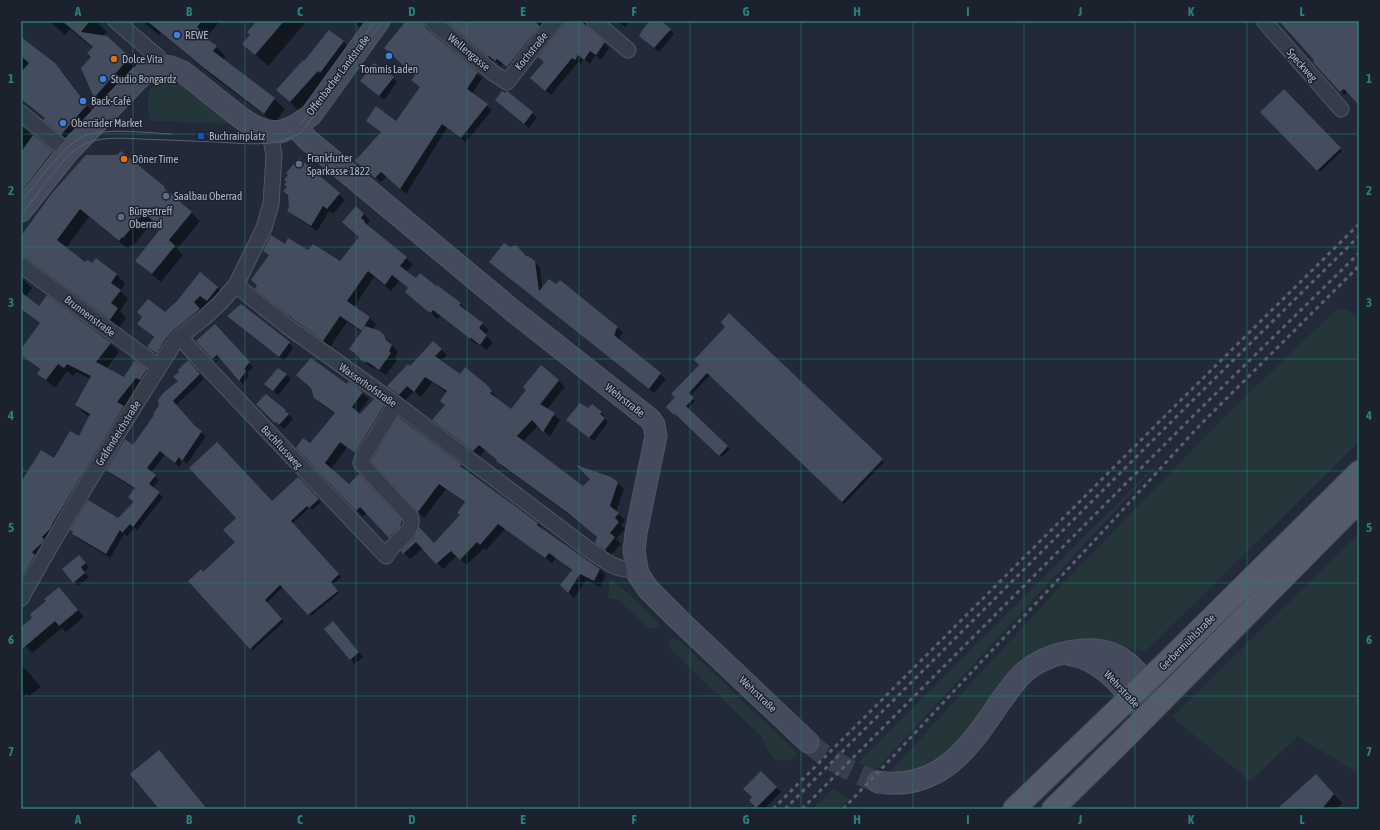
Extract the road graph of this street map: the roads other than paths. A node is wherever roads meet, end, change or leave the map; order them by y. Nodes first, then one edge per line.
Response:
1 (116, 21) edge
2 (379, 21) edge
3 (432, 21) edge
4 (556, 21) edge
5 (594, 21) edge
6 (1264, 21) edge
7 (628, 50) dead end
8 (161, 66) junction
9 (507, 82) joint
10 (1341, 109) dead end
11 (21, 113) edge
12 (295, 126) junction
13 (267, 131) junction
14 (73, 147) junction
15 (21, 211) edge
16 (21, 265) edge
17 (236, 285) junction
18 (180, 336) junction
19 (159, 367) junction
20 (396, 404) junction
21 (1359, 472) edge
22 (1359, 501) edge
23 (637, 569) junction
24 (21, 598) edge
25 (1060, 654) junction
26 (1146, 682) junction
27 (1130, 697) junction
28 (1147, 716) junction
29 (808, 742) tunnel mouth
30 (878, 782) tunnel mouth
31 (1014, 809) edge
32 (1052, 809) edge

1 - 8 street
2 - 12 street, Offenbacher Landstraße
3 - 9 street, Wellengasse
4 - 9 street, Kochstraße
5 - 7 street
6 - 10 street, Speckweg
8 - 13 street
8 - 14 street
11 - 14 street
12 - 13 street
12 - 23 street, Wehrstraße
13 - 17 street
14 - 15 street
16 - 19 street, Brunnenstraße
17 - 18 street, Gräfendeichstraße
17 - 20 street, Wasserhofstraße
18 - 19 street, Gräfendeichstraße
18 - 20 street, Bachflussweg
19 - 24 street, Gräfendeichstraße
20 - 23 street, Wasserhofstraße
21 - 26 main road, Gerbermühlstraße
22 - 28 main road
23 - 29 street, Wehrstraße
25 - 26 street, Wehrstraße
25 - 27 street, Wehrstraße
25 - 30 street, Wehrstraße
26 - 27 main road, Gerbermühlstraße
26 - 28 street, Wehrstraße
27 - 28 street, Wehrstraße
27 - 31 main road, Gerbermühlstraße
28 - 32 main road

